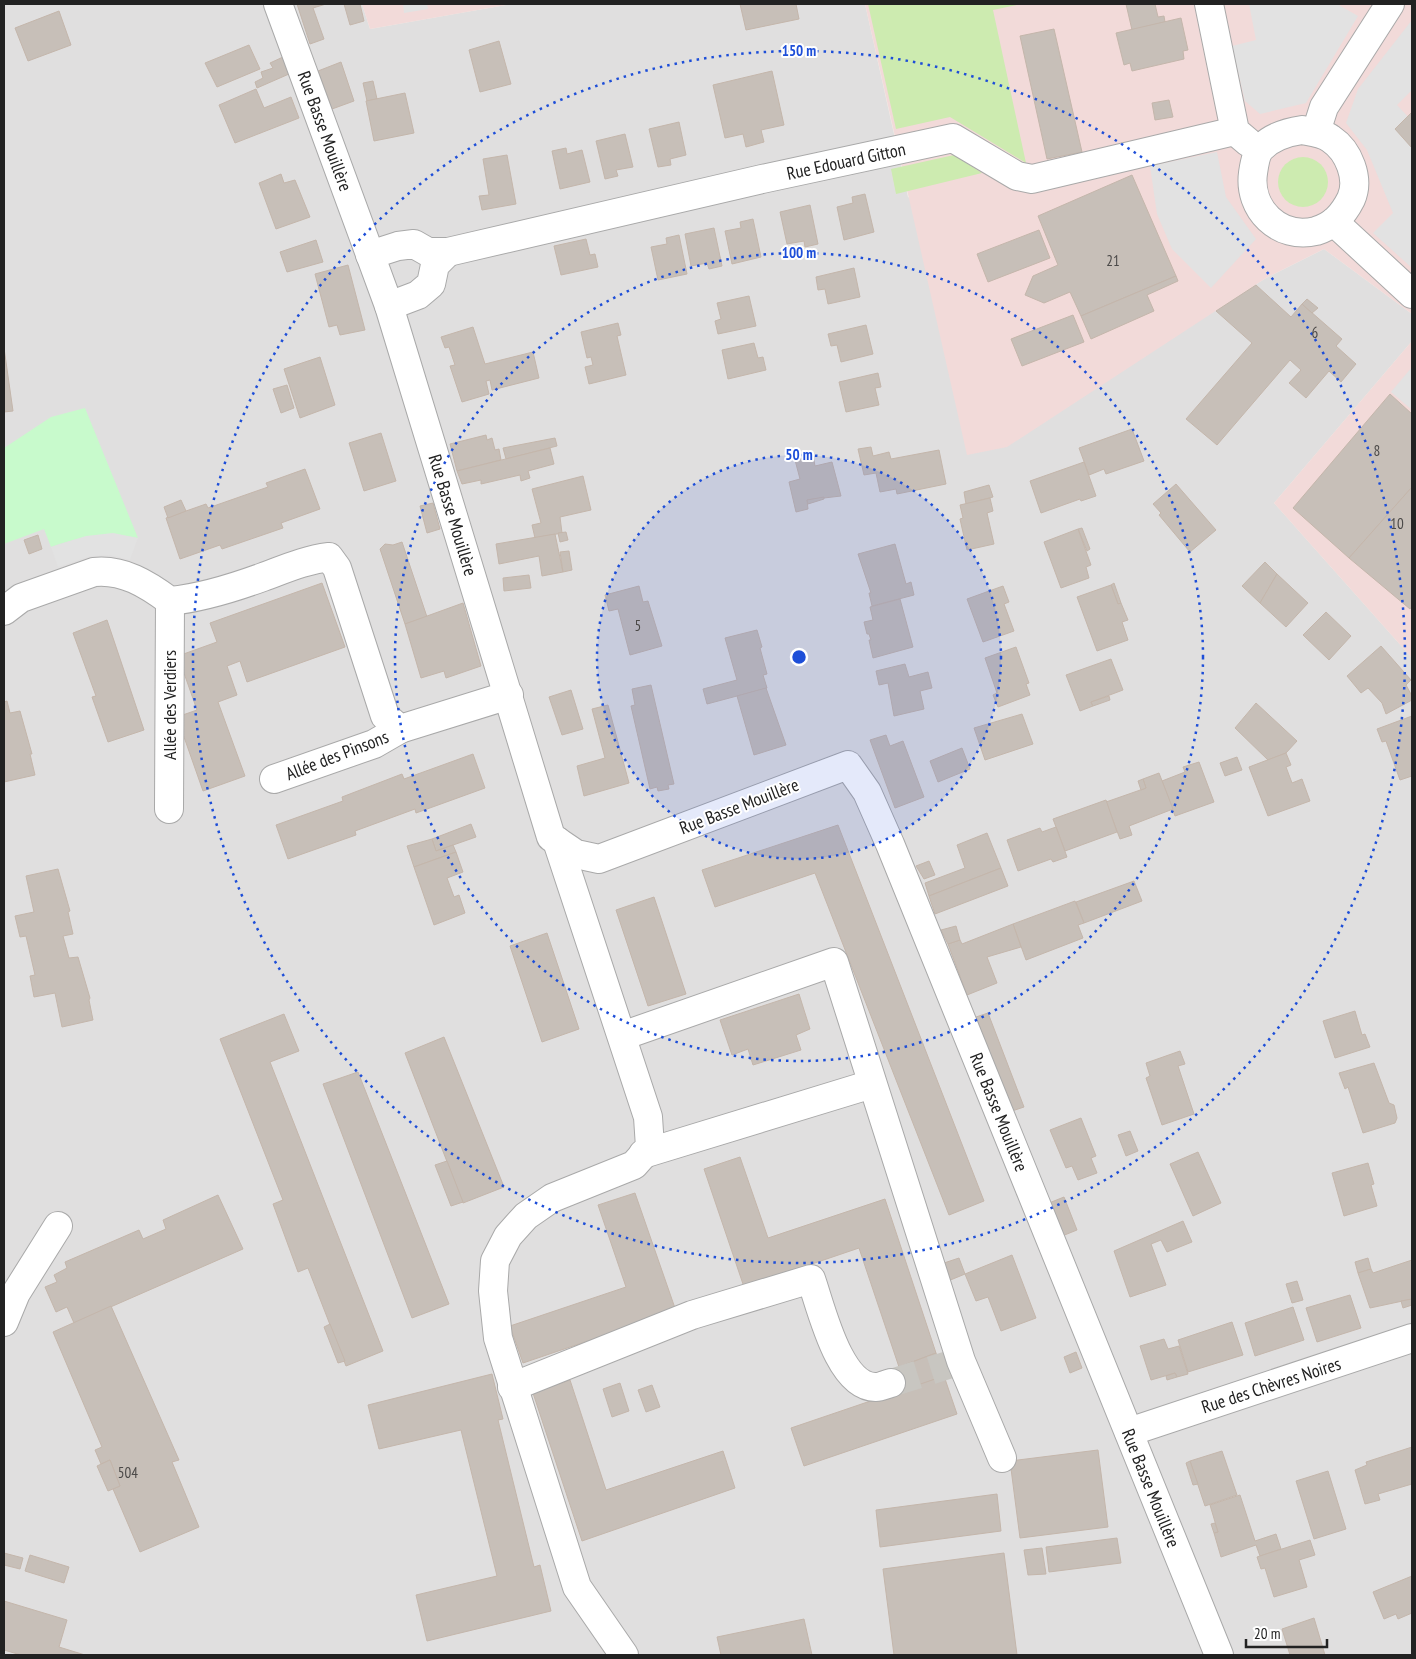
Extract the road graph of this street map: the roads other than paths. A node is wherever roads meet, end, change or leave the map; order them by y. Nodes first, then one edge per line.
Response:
1 (278, 4) edge
2 (1209, 4) edge
3 (1390, 4) edge
4 (1235, 131) junction
5 (1316, 132) junction
6 (1260, 149) junction
7 (1334, 222) junction
8 (448, 252) junction
9 (370, 255) junction
10 (1412, 294) edge
11 (389, 306) junction
12 (170, 602) junction
13 (4, 611) edge
14 (509, 695) junction
15 (400, 729) junction
16 (274, 779) dead end
17 (169, 809) dead end
18 (557, 841) junction
19 (622, 1036) junction
20 (872, 1084) junction
21 (644, 1154) junction
22 (58, 1226) dead end
23 (4, 1322) edge
24 (1412, 1338) edge
25 (891, 1383) tunnel mouth
26 (512, 1387) junction
27 (1129, 1432) junction
28 (1002, 1458) dead end
29 (624, 1655) edge
30 (1219, 1655) edge

1 - 9 street, Rue Basse Mouillère
2 - 4 street
3 - 5 street
4 - 6 street
4 - 8 street, Rue Edouard Gitton
5 - 6 street
5 - 7 street
6 - 7 street
7 - 10 street
8 - 9 street, Rue Edouard Gitton
8 - 11 street
9 - 11 street, Rue Basse Mouillère
11 - 14 street, Rue Basse Mouillère
12 - 13 street
12 - 15 street
12 - 17 street, Allée des Verdiers
14 - 15 street, Allée des Pinsons
14 - 18 street, Rue Basse Mouillère
15 - 16 street, Allée des Pinsons
18 - 19 street
18 - 27 street, Rue Basse Mouillère
19 - 20 street
19 - 21 street
20 - 21 street
20 - 28 street
21 - 26 street
22 - 23 street
24 - 27 street, Rue des Chèvres Noires
25 - 26 street
26 - 29 street
27 - 30 street, Rue Basse Mouillère

